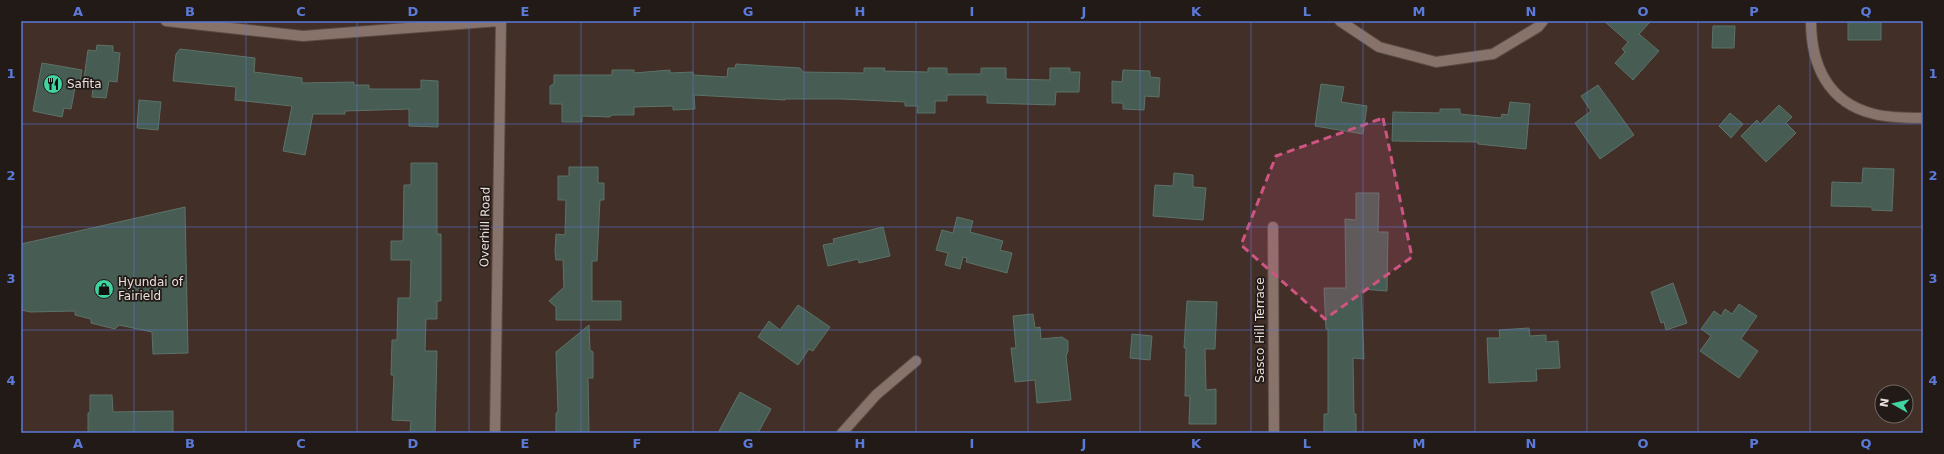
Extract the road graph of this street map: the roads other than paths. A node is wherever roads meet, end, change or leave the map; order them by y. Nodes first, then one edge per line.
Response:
1 (166, 21) edge
2 (500, 21) edge
3 (1340, 21) edge
4 (1543, 21) edge
5 (1811, 21) edge
6 (1923, 118) edge
7 (1273, 227) dead end
8 (916, 361) dead end
9 (496, 433) edge
10 (842, 433) edge
11 (1274, 433) edge

1 - 2 street
2 - 9 street, Overhill Road
3 - 4 street
5 - 6 street
7 - 11 street, Sasco Hill Terrace
8 - 10 street

